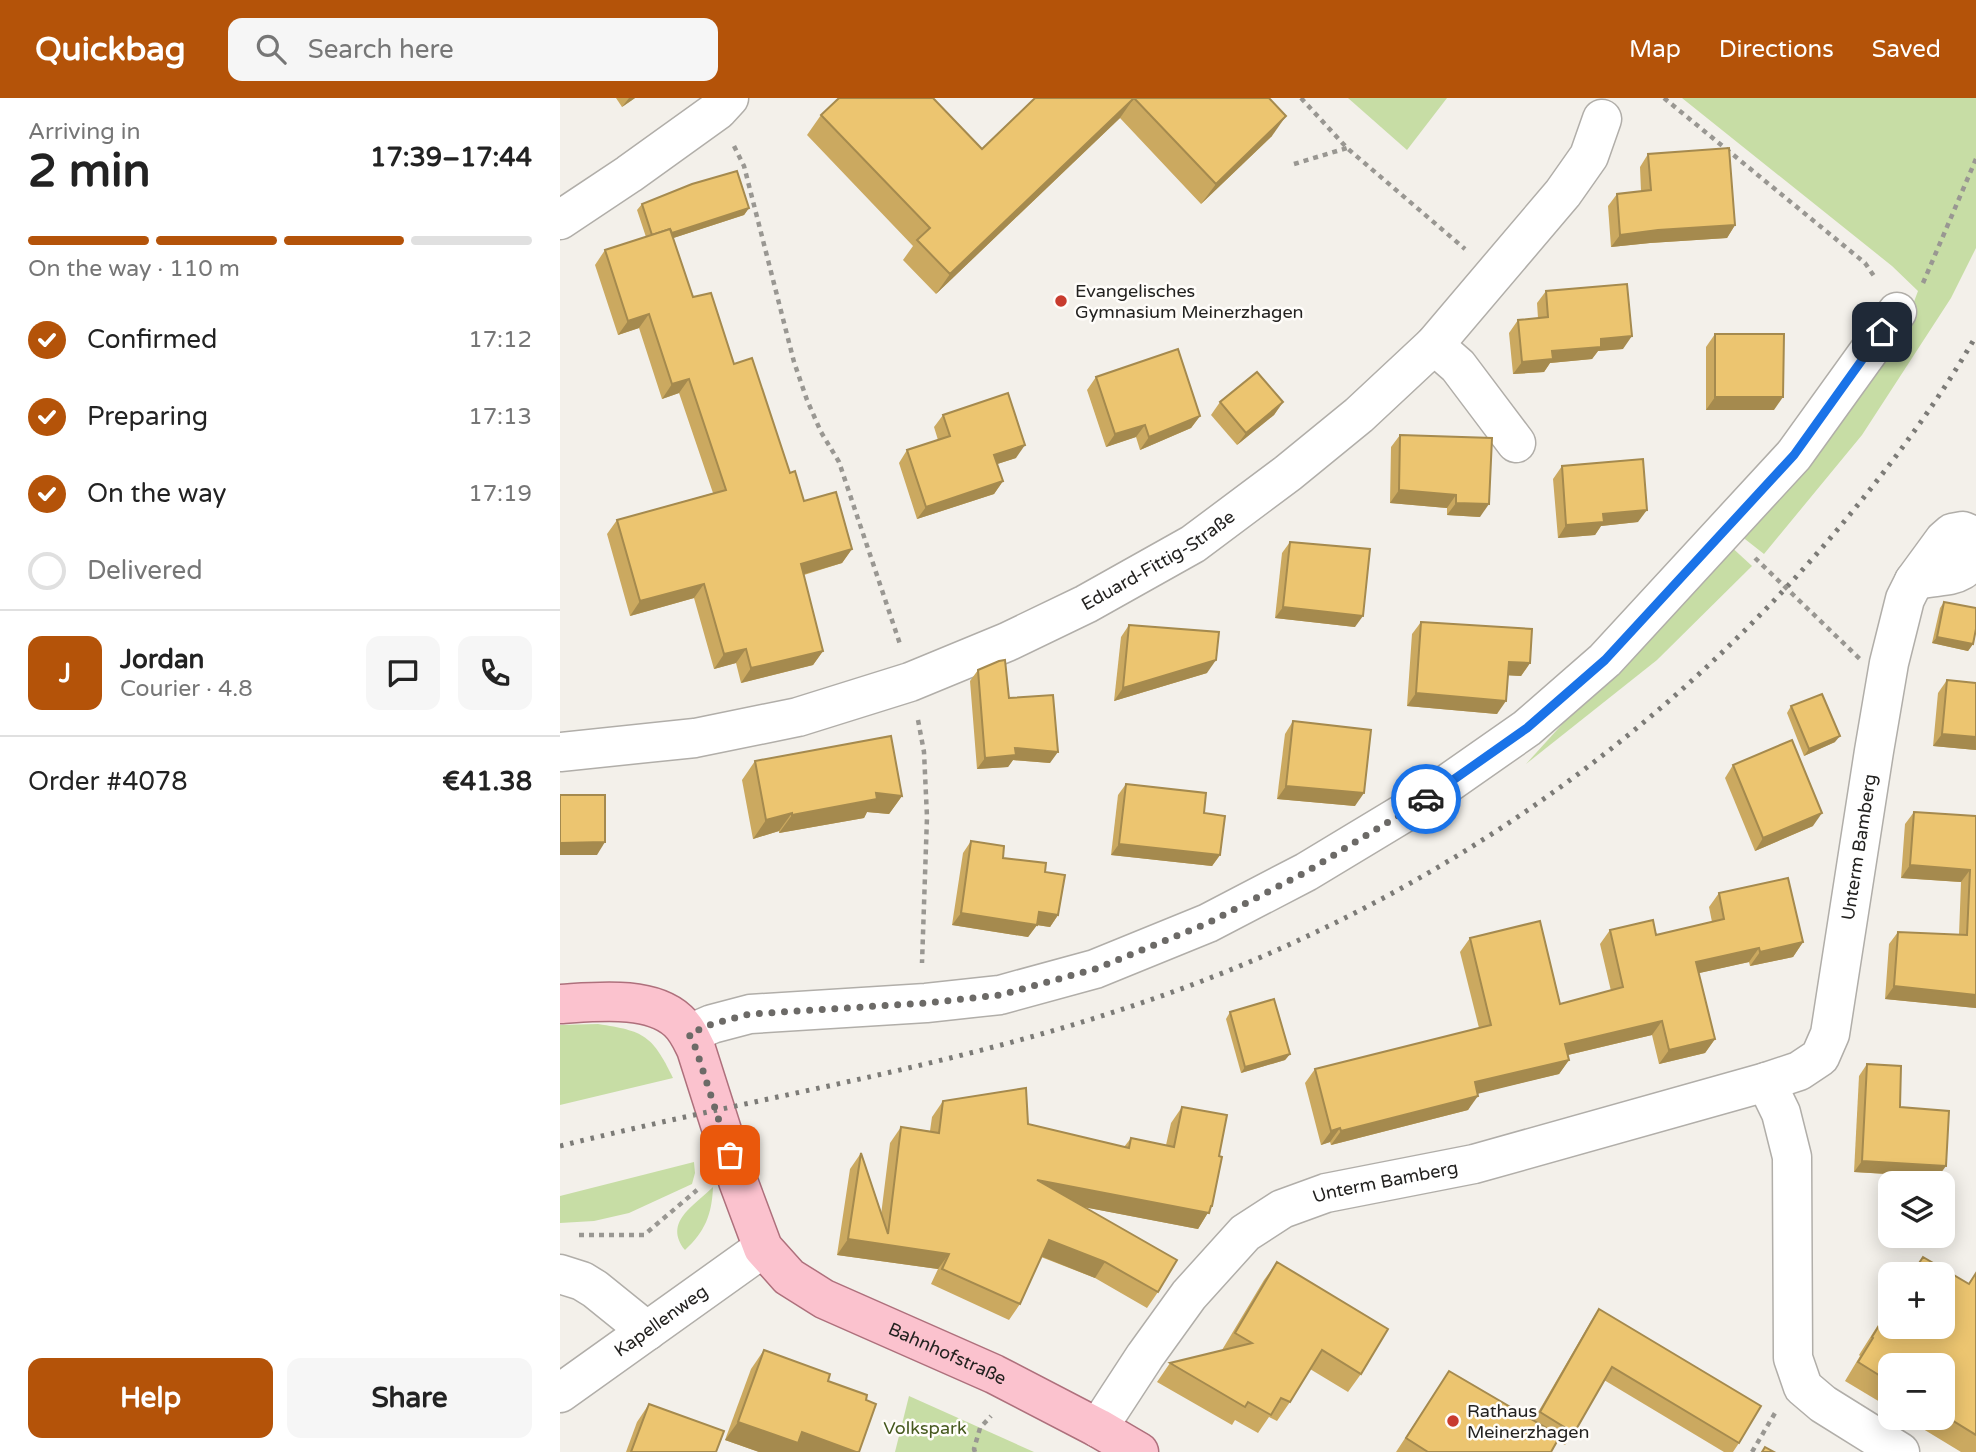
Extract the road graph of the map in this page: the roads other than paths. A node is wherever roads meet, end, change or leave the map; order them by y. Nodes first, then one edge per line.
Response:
1 (724, 104) edge
2 (1602, 119) dead end
3 (560, 220) edge
4 (1897, 312) road end
5 (1434, 345) junction
6 (1516, 443) dead end
7 (1976, 546) edge
8 (560, 752) edge
9 (560, 1004) edge
10 (689, 1034) junction
11 (1766, 1082) junction
12 (762, 1248) junction
13 (560, 1274) edge
14 (647, 1331) junction
15 (560, 1393) edge
16 (1098, 1428) junction
17 (1139, 1452) edge
18 (1900, 1452) edge

1 - 3 street
2 - 5 street, Eduard-Fittig-Straße
4 - 10 street
5 - 6 street
5 - 8 street, Eduard-Fittig-Straße
7 - 11 street, Unterm Bamberg
9 - 10 main road
10 - 12 main road
11 - 16 street, Unterm Bamberg
11 - 18 street
12 - 14 street, Kapellenweg
12 - 16 main road, Bahnhofstraße
13 - 14 street
14 - 15 street, Kapellenweg
16 - 17 main road, Bahnhofstraße

